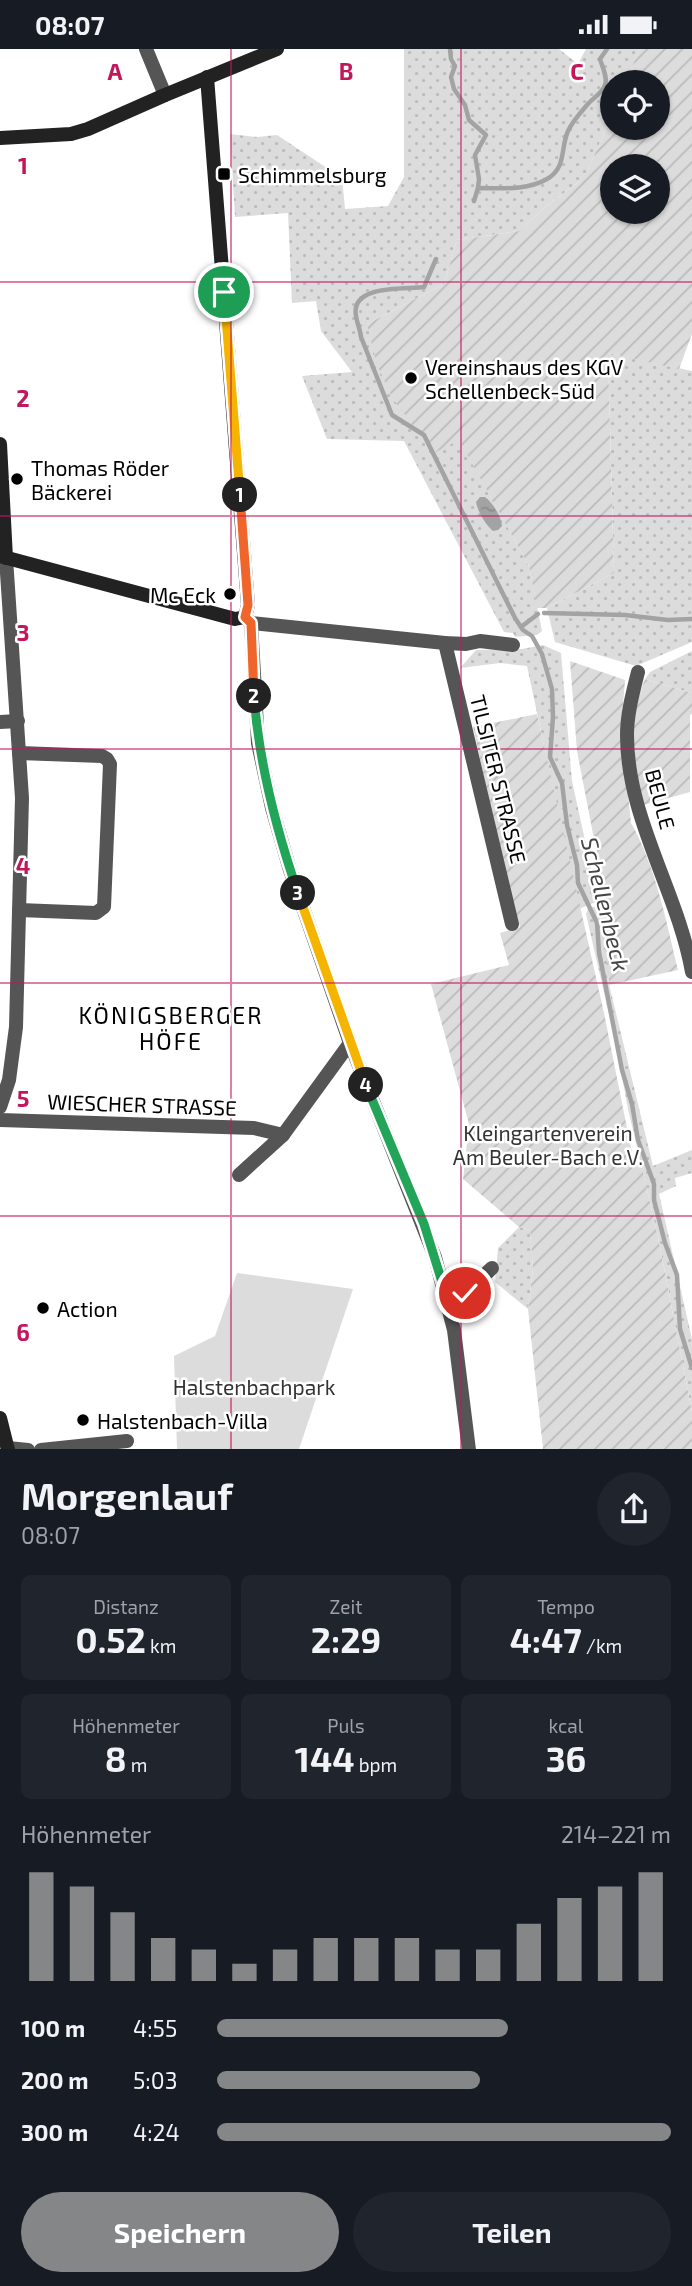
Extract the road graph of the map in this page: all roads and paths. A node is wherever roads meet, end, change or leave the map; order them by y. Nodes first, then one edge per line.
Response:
1 (146, 49) edge
2 (277, 49) edge
3 (207, 77) junction
4 (165, 95) junction
5 (0, 138) edge
6 (0, 444) edge
7 (3, 557) edge
8 (248, 620) junction
9 (444, 643) junction
10 (513, 645) dead end
11 (638, 672) dead end
12 (18, 721) junction
13 (0, 722) edge
14 (19, 753) junction
15 (19, 909) junction
16 (512, 924) dead end
17 (692, 972) edge
18 (350, 1042) junction
19 (0, 1107) edge
20 (0, 1120) edge
21 (283, 1135) junction
22 (239, 1175) dead end
23 (492, 1268) dead end
24 (447, 1298) junction
25 (0, 1418) edge
26 (127, 1441) dead end
27 (8, 1449) edge
28 (51, 1449) edge
29 (469, 1449) edge

1 - 4 street
2 - 3 street
3 - 4 street
3 - 8 street
4 - 5 street
6 - 7 street
7 - 8 street
7 - 12 street
8 - 9 street
8 - 18 street
9 - 10 street
9 - 16 street, TILSITER STRASSE
11 - 17 street, BEULE
12 - 13 street
12 - 14 street
14 - 15 street
14 - 15 street
15 - 19 street
18 - 21 street
18 - 24 street
20 - 21 street, WIESCHER STRASSE
21 - 22 street
23 - 24 street
24 - 29 street
25 - 27 street
26 - 28 street

